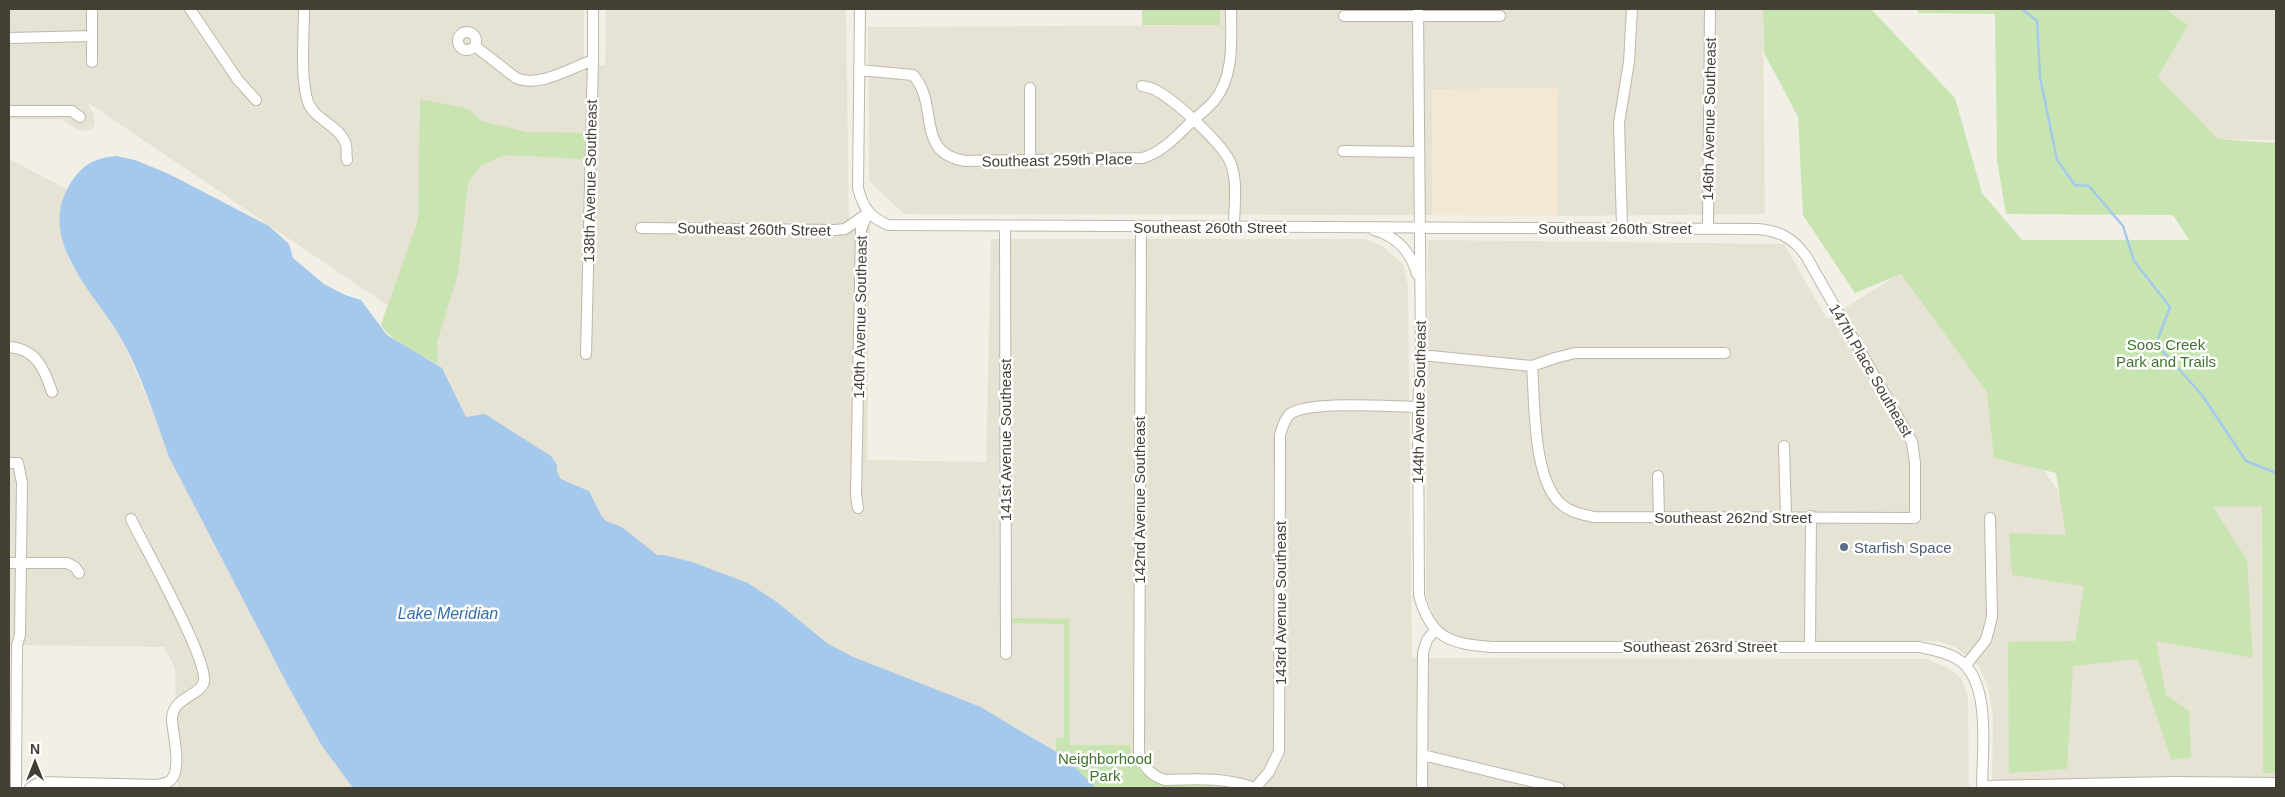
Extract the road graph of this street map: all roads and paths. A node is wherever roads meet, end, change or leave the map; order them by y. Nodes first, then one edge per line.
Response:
1 (92, 9) edge
2 (190, 9) edge
3 (304, 9) edge
4 (593, 9) edge
5 (860, 9) edge
6 (1231, 9) edge
7 (1632, 9) edge
8 (1710, 9) edge
9 (1418, 12) edge
10 (1344, 16) dead end
11 (1500, 16) dead end
12 (92, 36) junction
13 (9, 38) edge
14 (475, 46) dead end
15 (594, 60) junction
16 (92, 62) dead end
17 (859, 70) junction
18 (1142, 86) dead end
19 (1030, 88) dead end
20 (256, 100) dead end
21 (9, 111) edge
22 (80, 117) dead end
23 (1193, 121) junction
24 (1343, 151) dead end
25 (1419, 152) junction
26 (347, 160) dead end
27 (1030, 160) junction
28 (868, 213) junction
29 (1005, 226) junction
30 (1141, 227) junction
31 (1234, 227) junction
32 (1363, 227) junction
33 (1420, 227) junction
34 (1622, 227) junction
35 (641, 228) dead end
36 (1708, 228) junction
37 (1788, 236) joint
38 (1420, 284) junction
39 (9, 347) edge
40 (1725, 353) dead end
41 (586, 354) dead end
42 (1421, 355) junction
43 (1532, 366) junction
44 (52, 392) dead end
45 (1418, 407) junction
46 (1784, 446) dead end
47 (13, 462) edge
48 (1658, 476) dead end
49 (858, 508) dead end
50 (1811, 516) junction
51 (1659, 517) junction
52 (1786, 517) junction
53 (1915, 518) joint
54 (1990, 518) dead end
55 (130, 519) dead end
56 (9, 563) edge
57 (20, 563) junction
58 (79, 573) dead end
59 (1435, 630) junction
60 (1810, 646) junction
61 (1006, 654) dead end
62 (1966, 666) junction
63 (12, 708) edge
64 (1423, 755) junction
65 (2276, 782) edge
66 (1982, 787) edge
67 (16, 788) edge
68 (30, 788) edge
69 (1255, 788) edge
70 (1422, 788) edge
71 (1559, 788) edge

1 - 12 street
2 - 20 street
3 - 26 street
4 - 15 street, 138th Avenue Southeast
5 - 17 street, 140th Avenue Southeast
6 - 23 street
7 - 34 street
8 - 36 street, 146th Avenue Southeast
9 - 10 street
9 - 11 street
9 - 25 street, 144th Avenue Southeast
12 - 13 street
12 - 16 street
14 - 15 street
15 - 41 street, 138th Avenue Southeast
17 - 27 street, Southeast 259th Place
17 - 28 street, 140th Avenue Southeast
18 - 23 street
19 - 27 street
21 - 22 street
23 - 27 street, Southeast 259th Place
23 - 31 street
24 - 25 street
25 - 33 street, 144th Avenue Southeast
28 - 29 street, Southeast 260th Street
28 - 35 street, Southeast 260th Street
28 - 49 street, 140th Avenue Southeast
29 - 30 street, Southeast 260th Street
29 - 61 street, 141st Avenue Southeast
30 - 31 street, Southeast 260th Street
30 - 69 street, 142nd Avenue Southeast
31 - 32 street, Southeast 260th Street
32 - 33 street, Southeast 260th Street
32 - 38 street
33 - 34 street, Southeast 260th Street
33 - 38 street, 144th Avenue Southeast
34 - 36 street, Southeast 260th Street
36 - 37 street, Southeast 260th Street
37 - 53 street, 147th Place Southeast
38 - 42 street, 144th Avenue Southeast
39 - 44 street
40 - 43 street
42 - 43 street
42 - 45 street, 144th Avenue Southeast
43 - 51 street, Southeast 262nd Street
45 - 59 street, 144th Avenue Southeast
45 - 69 street, 143rd Avenue Southeast
46 - 52 street
47 - 57 street
48 - 51 street
50 - 52 street, Southeast 262nd Street
50 - 53 street, Southeast 262nd Street
50 - 60 street
51 - 52 street, Southeast 262nd Street
54 - 62 street
55 - 68 street
56 - 57 street
57 - 58 street
57 - 63 street
59 - 60 street, Southeast 263rd Street
59 - 64 street
60 - 62 street, Southeast 263rd Street
62 - 66 street
63 - 67 street
64 - 70 street
64 - 71 street
65 - 66 street

